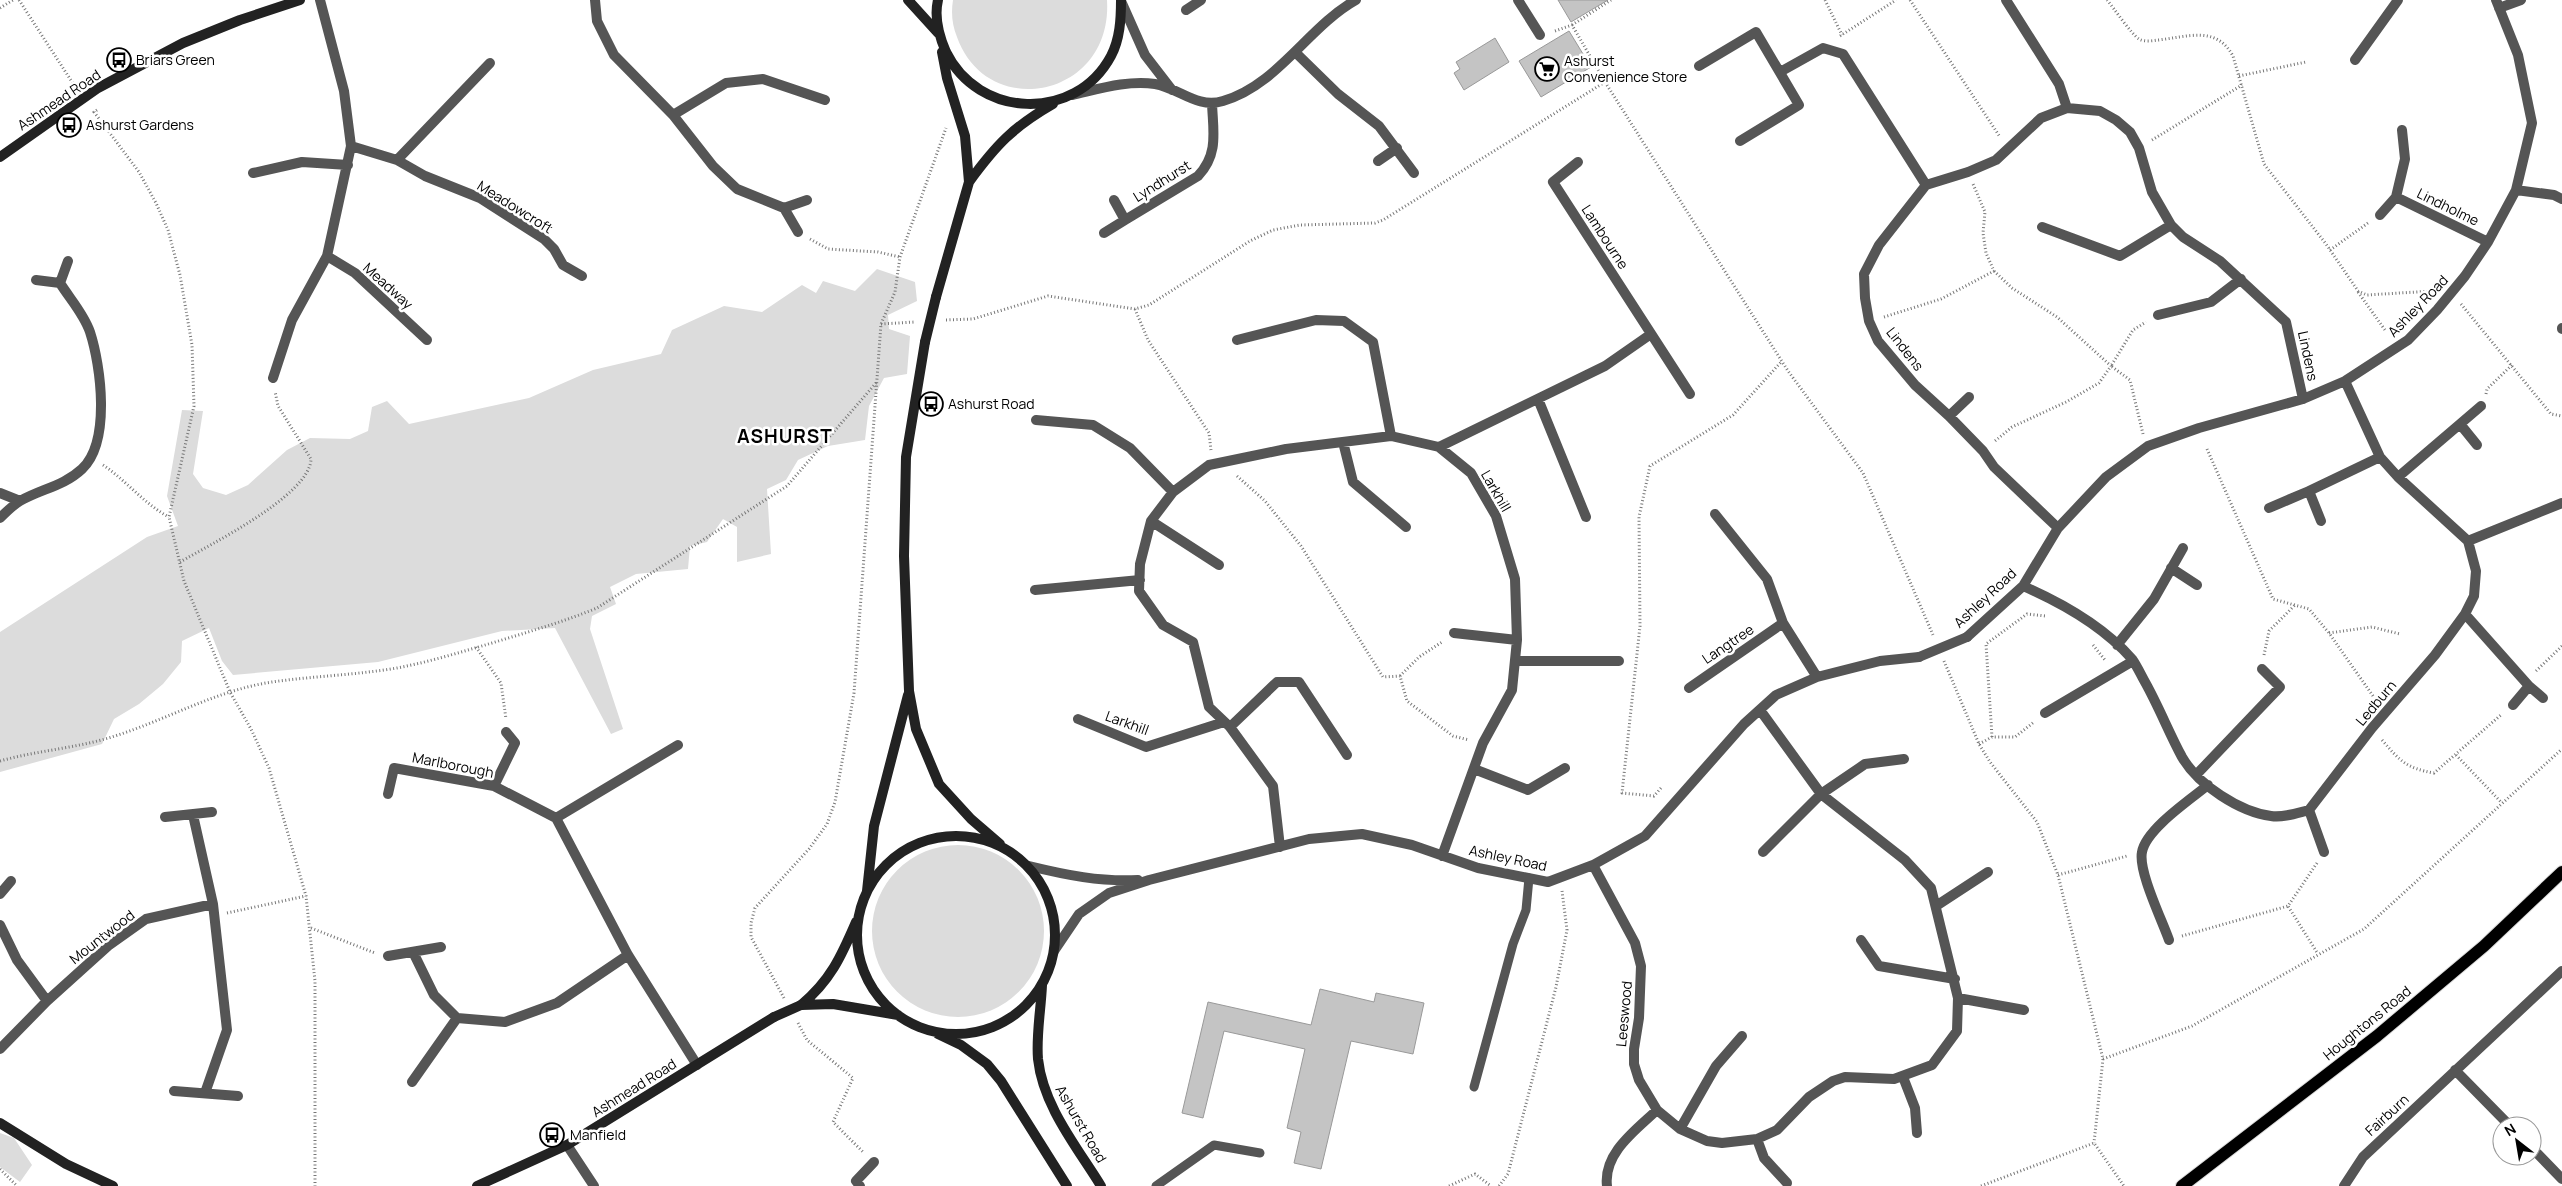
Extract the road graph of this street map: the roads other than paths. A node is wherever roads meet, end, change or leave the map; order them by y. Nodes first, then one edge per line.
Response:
1 (320, 0) edge
2 (595, 0) edge
3 (908, 0) edge
4 (938, 0) edge
5 (1121, 0) edge
6 (1200, 0) edge
7 (1356, 0) edge
8 (1518, 0) edge
9 (2006, 0) edge
10 (2398, 0) edge
11 (2521, 0) edge
12 (295, 1) edge
13 (2498, 4) edge
14 (1186, 10) dead end
15 (1540, 35) road end
16 (939, 36) junction
17 (1295, 52) junction
18 (2355, 60) dead end
19 (490, 63) dead end
20 (1699, 66) dead end
21 (1780, 72) junction
22 (1172, 90) junction
23 (1065, 97) junction
24 (825, 100) dead end
25 (1212, 102) junction
26 (2067, 108) junction
27 (673, 115) junction
28 (2402, 130) dead end
29 (1740, 141) dead end
30 (351, 146) junction
31 (1397, 148) junction
32 (0, 157) edge
33 (397, 160) junction
34 (1378, 161) dead end
35 (1578, 162) dead end
36 (348, 165) junction
37 (253, 173) dead end
38 (1414, 173) dead end
39 (969, 182) junction
40 (1926, 185) junction
41 (2516, 190) junction
42 (2396, 197) junction
43 (807, 200) dead end
44 (1114, 200) dead end
45 (2562, 200) edge
46 (784, 208) junction
47 (2380, 215) road end
48 (1125, 220) junction
49 (2171, 225) junction
50 (2042, 227) dead end
51 (798, 232) road end
52 (1104, 234) dead end
53 (2488, 242) junction
54 (327, 256) junction
55 (68, 262) dead end
56 (582, 276) dead end
57 (2241, 279) junction
58 (36, 280) dead end
59 (60, 283) junction
60 (2158, 315) road end
61 (1651, 334) junction
62 (427, 340) dead end
63 (1237, 340) dead end
64 (273, 378) road end
65 (2345, 381) junction
66 (1690, 394) dead end
67 (1969, 397) dead end
68 (1538, 398) junction
69 (2304, 399) junction
70 (2481, 406) road end
71 (1949, 416) junction
72 (1036, 420) dead end
73 (2460, 424) junction
74 (1391, 436) junction
75 (1343, 442) junction
76 (2477, 445) dead end
77 (1439, 447) junction
78 (2380, 457) junction
79 (2398, 477) junction
80 (2309, 491) junction
81 (1173, 492) junction
82 (0, 493) edge
83 (20, 501) junction
84 (2562, 503) edge
85 (2269, 508) dead end
86 (1715, 514) dead end
87 (1586, 517) dead end
88 (0, 518) edge
89 (1151, 520) junction
90 (2320, 521) dead end
91 (1406, 527) dead end
92 (2058, 528) junction
93 (2468, 541) junction
94 (2183, 548) dead end
95 (1219, 564) dead end
96 (2171, 568) junction
97 (1140, 580) junction
98 (2197, 585) dead end
99 (2023, 586) junction
100 (1035, 590) dead end
101 (2465, 614) junction
102 (1783, 623) junction
103 (1454, 633) road end
104 (1517, 640) junction
105 (2117, 645) junction
106 (1515, 661) junction
107 (1619, 661) dead end
108 (2133, 661) junction
109 (2262, 669) road end
110 (1817, 677) junction
111 (2527, 684) junction
112 (1689, 688) dead end
113 (909, 692) junction
114 (2543, 698) dead end
115 (2514, 705) road end
116 (1760, 710) junction
117 (2045, 713) road end
118 (1078, 720) dead end
119 (1227, 724) junction
120 (506, 732) road end
121 (678, 745) dead end
122 (1347, 755) dead end
123 (1904, 759) dead end
124 (1565, 768) dead end
125 (1474, 769) junction
126 (2196, 775) junction
127 (2208, 785) junction
128 (494, 786) junction
129 (388, 794) dead end
130 (1821, 794) junction
131 (2308, 810) junction
132 (212, 812) dead end
133 (193, 815) junction
134 (165, 817) dead end
135 (556, 818) junction
136 (1280, 847) junction
137 (1005, 848) junction
138 (1763, 852) dead end
139 (2324, 852) road end
140 (1442, 856) junction
141 (1594, 865) junction
142 (1029, 866) junction
143 (1988, 872) dead end
144 (2562, 872) edge
145 (1529, 878) junction
146 (1149, 880) junction
147 (11, 881) dead end
148 (867, 892) junction
149 (0, 894) edge
150 (213, 904) junction
151 (1936, 906) junction
152 (859, 916) junction
153 (0, 925) edge
154 (1861, 940) dead end
155 (2169, 940) road end
156 (441, 947) dead end
157 (1054, 951) junction
158 (413, 952) junction
159 (628, 955) junction
160 (388, 956) road end
161 (2562, 971) edge
162 (1955, 979) junction
163 (1042, 985) junction
164 (1958, 998) junction
165 (47, 1001) junction
166 (800, 1005) junction
167 (2024, 1010) dead end
168 (898, 1015) junction
169 (457, 1018) junction
170 (932, 1031) junction
171 (1742, 1036) dead end
172 (0, 1049) edge
173 (697, 1065) junction
174 (2455, 1070) junction
175 (1904, 1077) junction
176 (412, 1082) dead end
177 (1474, 1087) dead end
178 (174, 1090) dead end
179 (204, 1093) junction
180 (238, 1096) dead end
181 (1657, 1110) junction
182 (2500, 1116) edge
183 (0, 1123) edge
184 (1680, 1129) junction
185 (1917, 1133) dead end
186 (1757, 1139) junction
187 (567, 1145) junction
188 (1260, 1153) dead end
189 (2542, 1158) edge
190 (874, 1162) road end
191 (2562, 1179) edge
192 (1787, 1183) dead end
193 (113, 1186) edge
194 (477, 1186) edge
195 (594, 1186) edge
196 (860, 1186) edge
197 (1066, 1186) edge
198 (1101, 1186) edge
199 (1156, 1186) edge
200 (1607, 1186) edge
201 (2182, 1186) edge
202 (2344, 1186) edge

1 - 30 street
2 - 27 street
3 - 16 street
4 - 16 street
5 - 22 street
5 - 23 street
6 - 14 street
7 - 17 street
8 - 15 street
9 - 26 street
10 - 18 street
11 - 13 street
12 - 32 street, Ashmead Road
13 - 41 street, Ashley Road
16 - 23 street
16 - 39 street
17 - 25 street
17 - 31 street
19 - 33 street
20 - 21 street
21 - 29 street
21 - 40 street
22 - 23 street
22 - 25 street
23 - 39 street
24 - 27 street
25 - 48 street, Lyndhurst
26 - 40 street, Lindens
26 - 49 street, Lindens
27 - 46 street
28 - 42 street, Lindholme
30 - 33 street, Meadowcroft
30 - 36 street
31 - 34 street
31 - 38 street
33 - 56 street, Meadowcroft
35 - 61 street, Lambourne
36 - 37 street
36 - 54 street
39 - 113 street, bridge
40 - 71 street, Lindens
41 - 45 street
41 - 53 street, Ashley Road
42 - 47 street, Lindholme
42 - 53 street, Lindholme
43 - 46 street
44 - 48 street, Lyndhurst
46 - 51 street
48 - 52 street, Lyndhurst
49 - 50 street
49 - 57 street, Lindens
53 - 65 street, Ashley Road
54 - 62 street, Meadway
54 - 64 street
55 - 59 street
57 - 60 street
57 - 69 street, Lindens
58 - 59 street
59 - 83 street
61 - 66 street, Lambourne
61 - 68 street
63 - 74 street
65 - 69 street, Ashley Road
65 - 78 street
67 - 71 street
68 - 77 street
68 - 87 street
69 - 92 street, Ashley Road
70 - 73 street
71 - 92 street, Lindens
72 - 81 street
73 - 76 street
73 - 79 street
74 - 75 street, Larkhill
74 - 77 street, Larkhill
75 - 81 street, Larkhill
75 - 91 street
77 - 104 street, Larkhill
78 - 79 street
78 - 80 street
79 - 93 street
80 - 85 street
80 - 90 street
81 - 89 street, Larkhill
82 - 83 street
83 - 88 street
84 - 93 street
86 - 102 street
89 - 95 street
89 - 97 street, Larkhill
92 - 99 street, Ashley Road
93 - 101 street, Ledburn
94 - 96 street
96 - 98 street
96 - 105 street
97 - 100 street
97 - 119 street, Larkhill
99 - 105 street
99 - 110 street, Ashley Road, bridge
101 - 111 street
101 - 131 street, Ledburn
102 - 110 street
102 - 112 street, Langtree
103 - 104 street
104 - 106 street, Larkhill
105 - 108 street
106 - 107 street
106 - 125 street, Larkhill
108 - 117 street
108 - 126 street
109 - 126 street
110 - 116 street, Ashley Road
111 - 114 street
111 - 115 street
113 - 137 street
113 - 148 street
116 - 130 street, Leeswood
116 - 141 street, Ashley Road
118 - 119 street, Larkhill
119 - 122 street, Larkhill
119 - 136 street, Larkhill
120 - 128 street
121 - 135 street
123 - 130 street
124 - 125 street
125 - 140 street, Larkhill
126 - 127 street
127 - 131 street
127 - 155 street
128 - 129 street, Marlborough
128 - 135 street, Marlborough
130 - 138 street
130 - 151 street, Leeswood
131 - 139 street
132 - 133 street
133 - 134 street
133 - 150 street
135 - 159 street
136 - 140 street, Ashley Road
136 - 146 street, Ashley Road
137 - 142 street
137 - 148 street
140 - 145 street, Ashley Road
141 - 145 street, Ashley Road
141 - 181 street, Leeswood
142 - 146 street, Ashley Road
142 - 157 street
143 - 151 street
144 - 201 main road, Houghtons Road
145 - 177 lane
146 - 157 street, Ashley Road
147 - 149 street
148 - 152 street
150 - 165 street, Mountwood
150 - 179 street
151 - 162 street, Leeswood
152 - 166 street, Ashmead Road
152 - 168 street
153 - 165 street
154 - 162 street
156 - 158 street
157 - 163 street
158 - 160 street
158 - 169 street
159 - 169 street
159 - 173 street
161 - 174 street, Fairburn
162 - 164 street, Leeswood
163 - 170 street
163 - 198 street, Ashurst Road
164 - 167 street
164 - 175 street, Leeswood
165 - 172 street, Mountwood
166 - 168 street, Ashmead Road
166 - 173 street, Ashmead Road, bridge
168 - 170 street
169 - 176 street
170 - 197 street
171 - 184 street
173 - 187 street, Ashmead Road
174 - 182 street
174 - 202 street, Fairburn
175 - 185 street
175 - 186 street, Leeswood
178 - 179 street
179 - 180 street
181 - 184 street, Leeswood
181 - 200 street
183 - 193 street
184 - 186 street, Leeswood
186 - 192 street
187 - 194 street, Ashmead Road
187 - 195 street
188 - 199 lane
189 - 191 street
190 - 196 street

